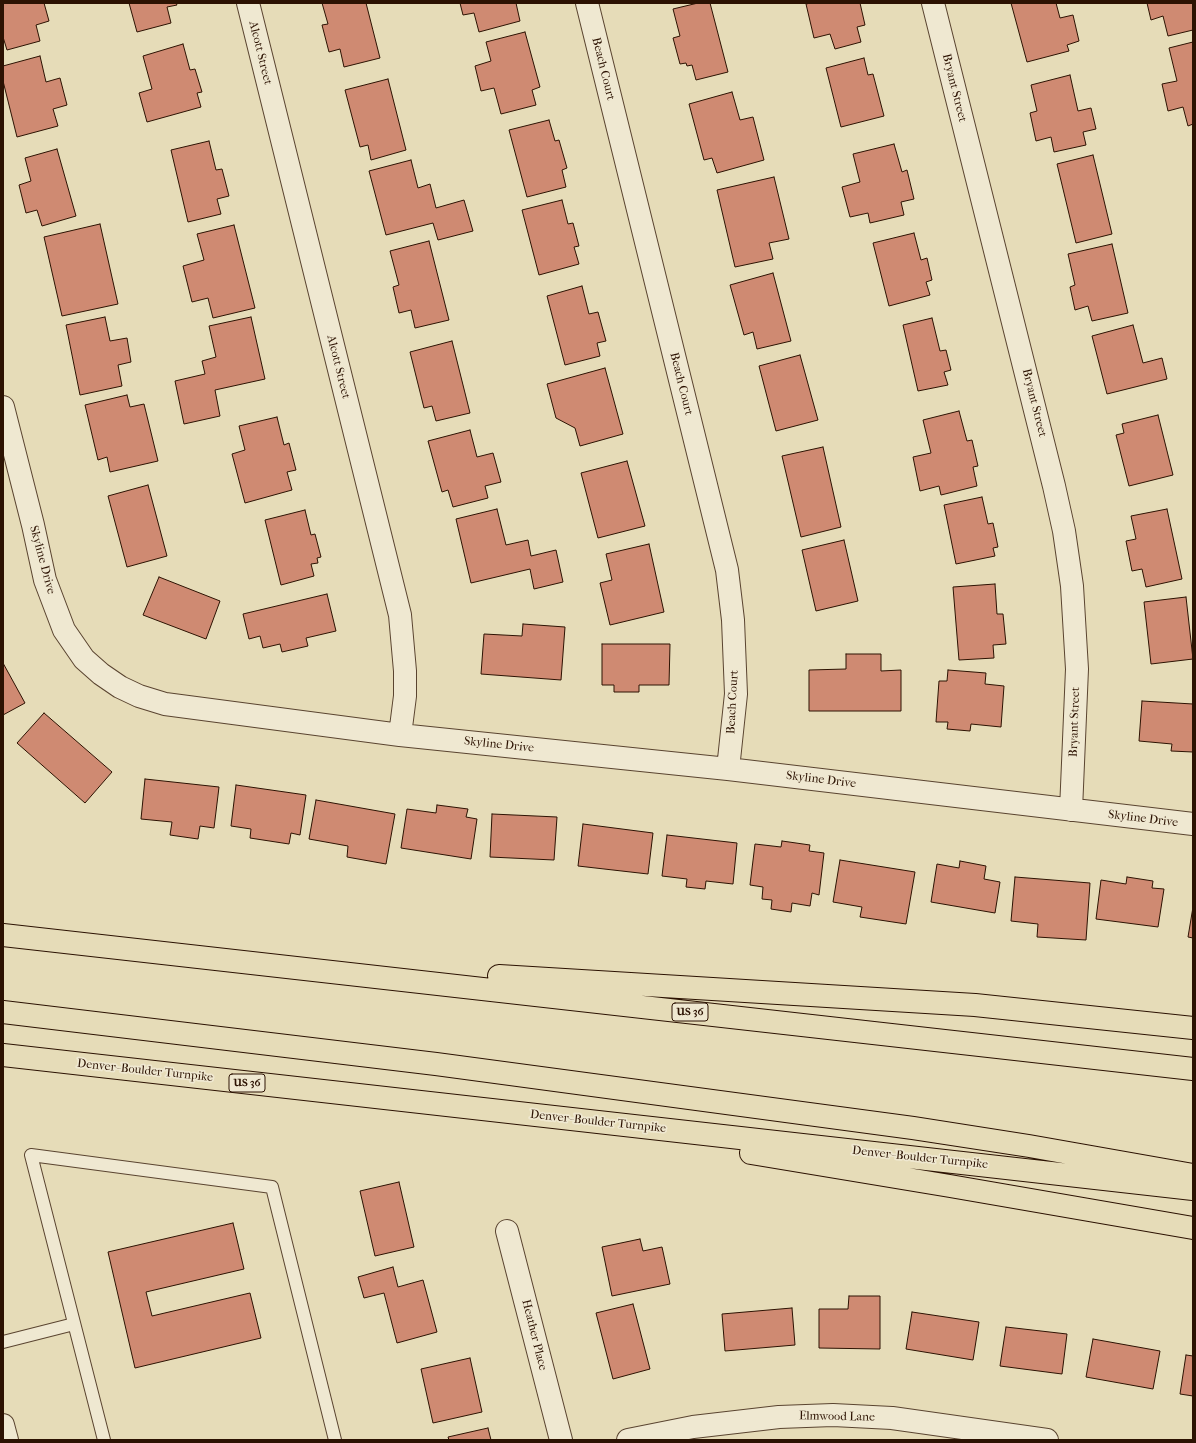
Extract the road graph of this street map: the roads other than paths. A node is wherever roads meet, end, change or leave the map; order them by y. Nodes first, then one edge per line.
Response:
1 (248, 3) edge
2 (587, 3) edge
3 (933, 3) edge
4 (3, 407) edge
5 (400, 735) junction
6 (728, 769) junction
7 (1071, 810) junction
8 (1193, 824) edge
9 (3, 935) edge
10 (187, 955) junction
11 (3, 1012) edge
12 (1193, 1028) edge
13 (3, 1055) edge
14 (1193, 1069) edge
15 (492, 1110) junction
16 (1193, 1175) edge
17 (1193, 1189) edge
18 (1193, 1228) edge
19 (507, 1231) dead end
20 (74, 1324) junction
21 (3, 1342) edge
22 (3, 1425) edge
23 (6, 1440) edge
24 (104, 1440) edge
25 (335, 1440) edge
26 (561, 1440) edge
27 (628, 1440) edge
28 (1047, 1440) edge

1 - 5 street, Alcott Street
2 - 6 street, Beach Court
3 - 7 street, Bryant Street
4 - 5 street, Skyline Drive
5 - 6 street, Skyline Drive
6 - 7 street, Skyline Drive
7 - 8 street, Skyline Drive
9 - 10 highway, US 36
10 - 12 highway
10 - 14 highway, US 36
11 - 16 highway
13 - 15 highway, Denver–Boulder Turnpike / US 36
15 - 17 highway, Denver–Boulder Turnpike / US 36
15 - 18 highway
19 - 26 street, Heather Place
20 - 21 lane
20 - 24 lane
20 - 25 lane
22 - 23 street
27 - 28 street, Elmwood Lane

